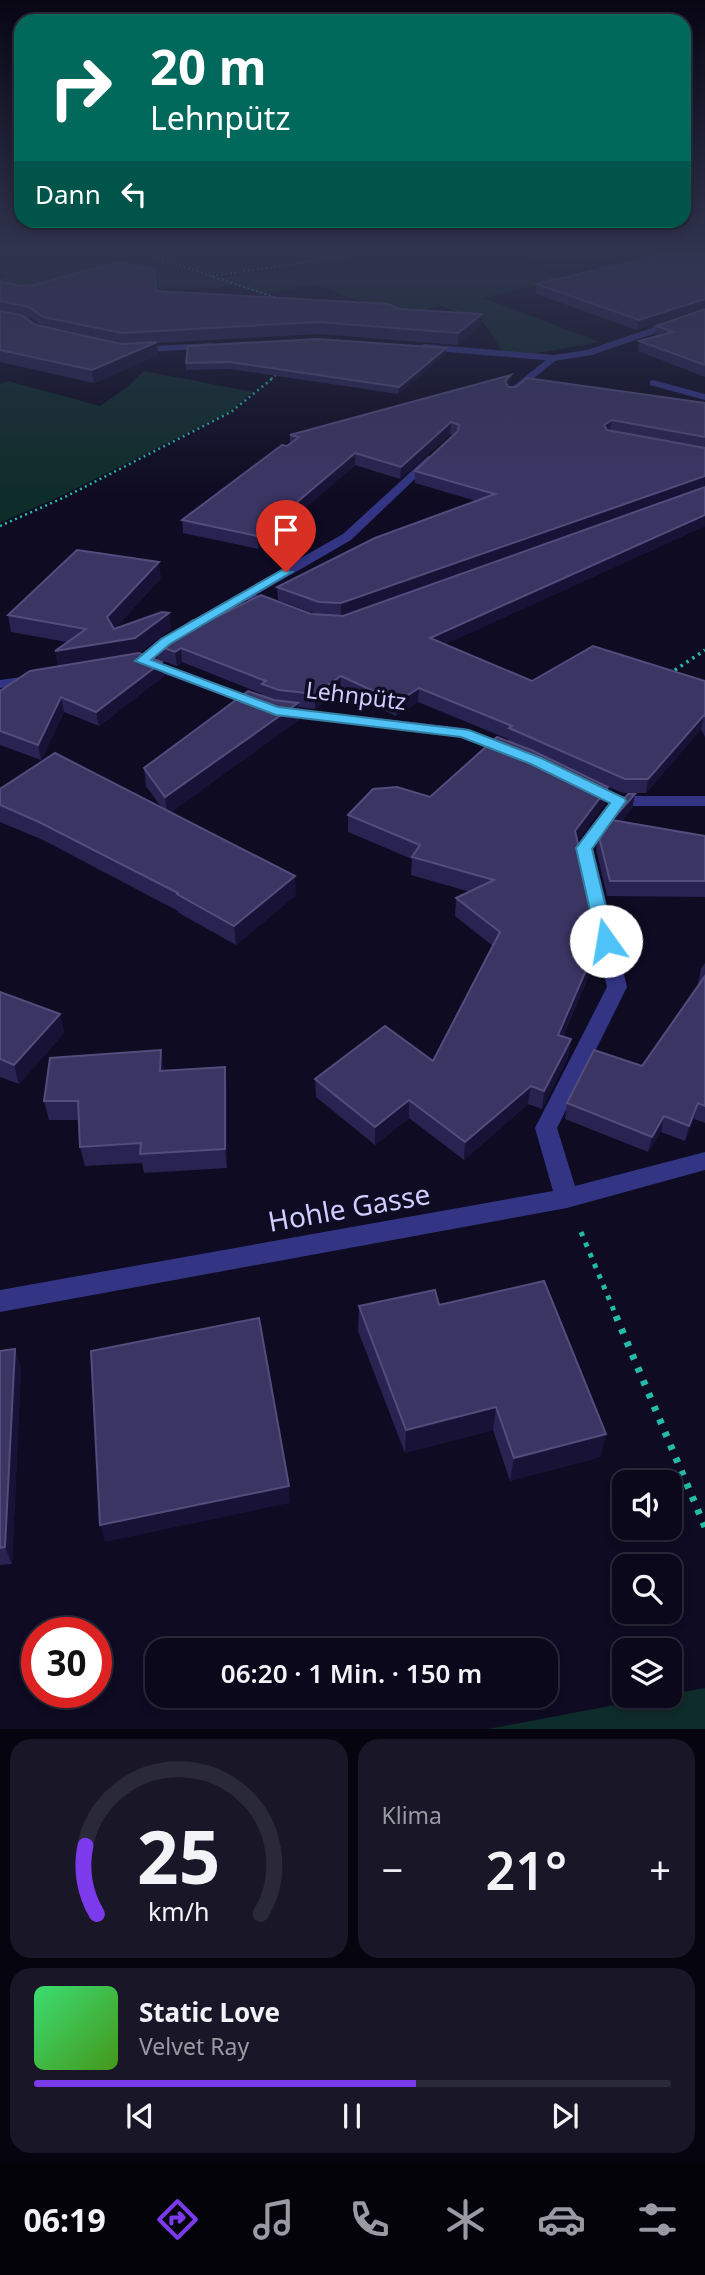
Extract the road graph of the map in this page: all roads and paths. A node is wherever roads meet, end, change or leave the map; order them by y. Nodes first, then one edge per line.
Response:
1 (645, 335) edge
2 (220, 346) edge
3 (414, 347) edge
4 (122, 351) edge
5 (554, 358) junction
6 (279, 372) edge
7 (653, 383) dead end
8 (510, 394) edge
9 (705, 397) edge
10 (443, 448) edge
11 (0, 526) edge
12 (245, 595) junction
13 (293, 613) edge
14 (705, 650) edge
15 (50, 676) edge
16 (660, 679) edge
17 (0, 684) edge
18 (524, 756) edge
19 (572, 778) edge
20 (619, 801) junction
21 (705, 801) edge
22 (705, 1161) edge
23 (567, 1198) junction
24 (0, 1301) edge
25 (705, 1527) edge

1 - 5 street
2 - 4 street
3 - 5 street
5 - 8 street
6 - 11 path
7 - 9 street
10 - 12 street
12 - 13 street
12 - 18 street, Lehnpütz
14 - 16 path
15 - 17 street
19 - 20 street
20 - 21 street
20 - 23 street
22 - 23 street, Hohle Gasse
23 - 24 street, Hohle Gasse
23 - 25 path

